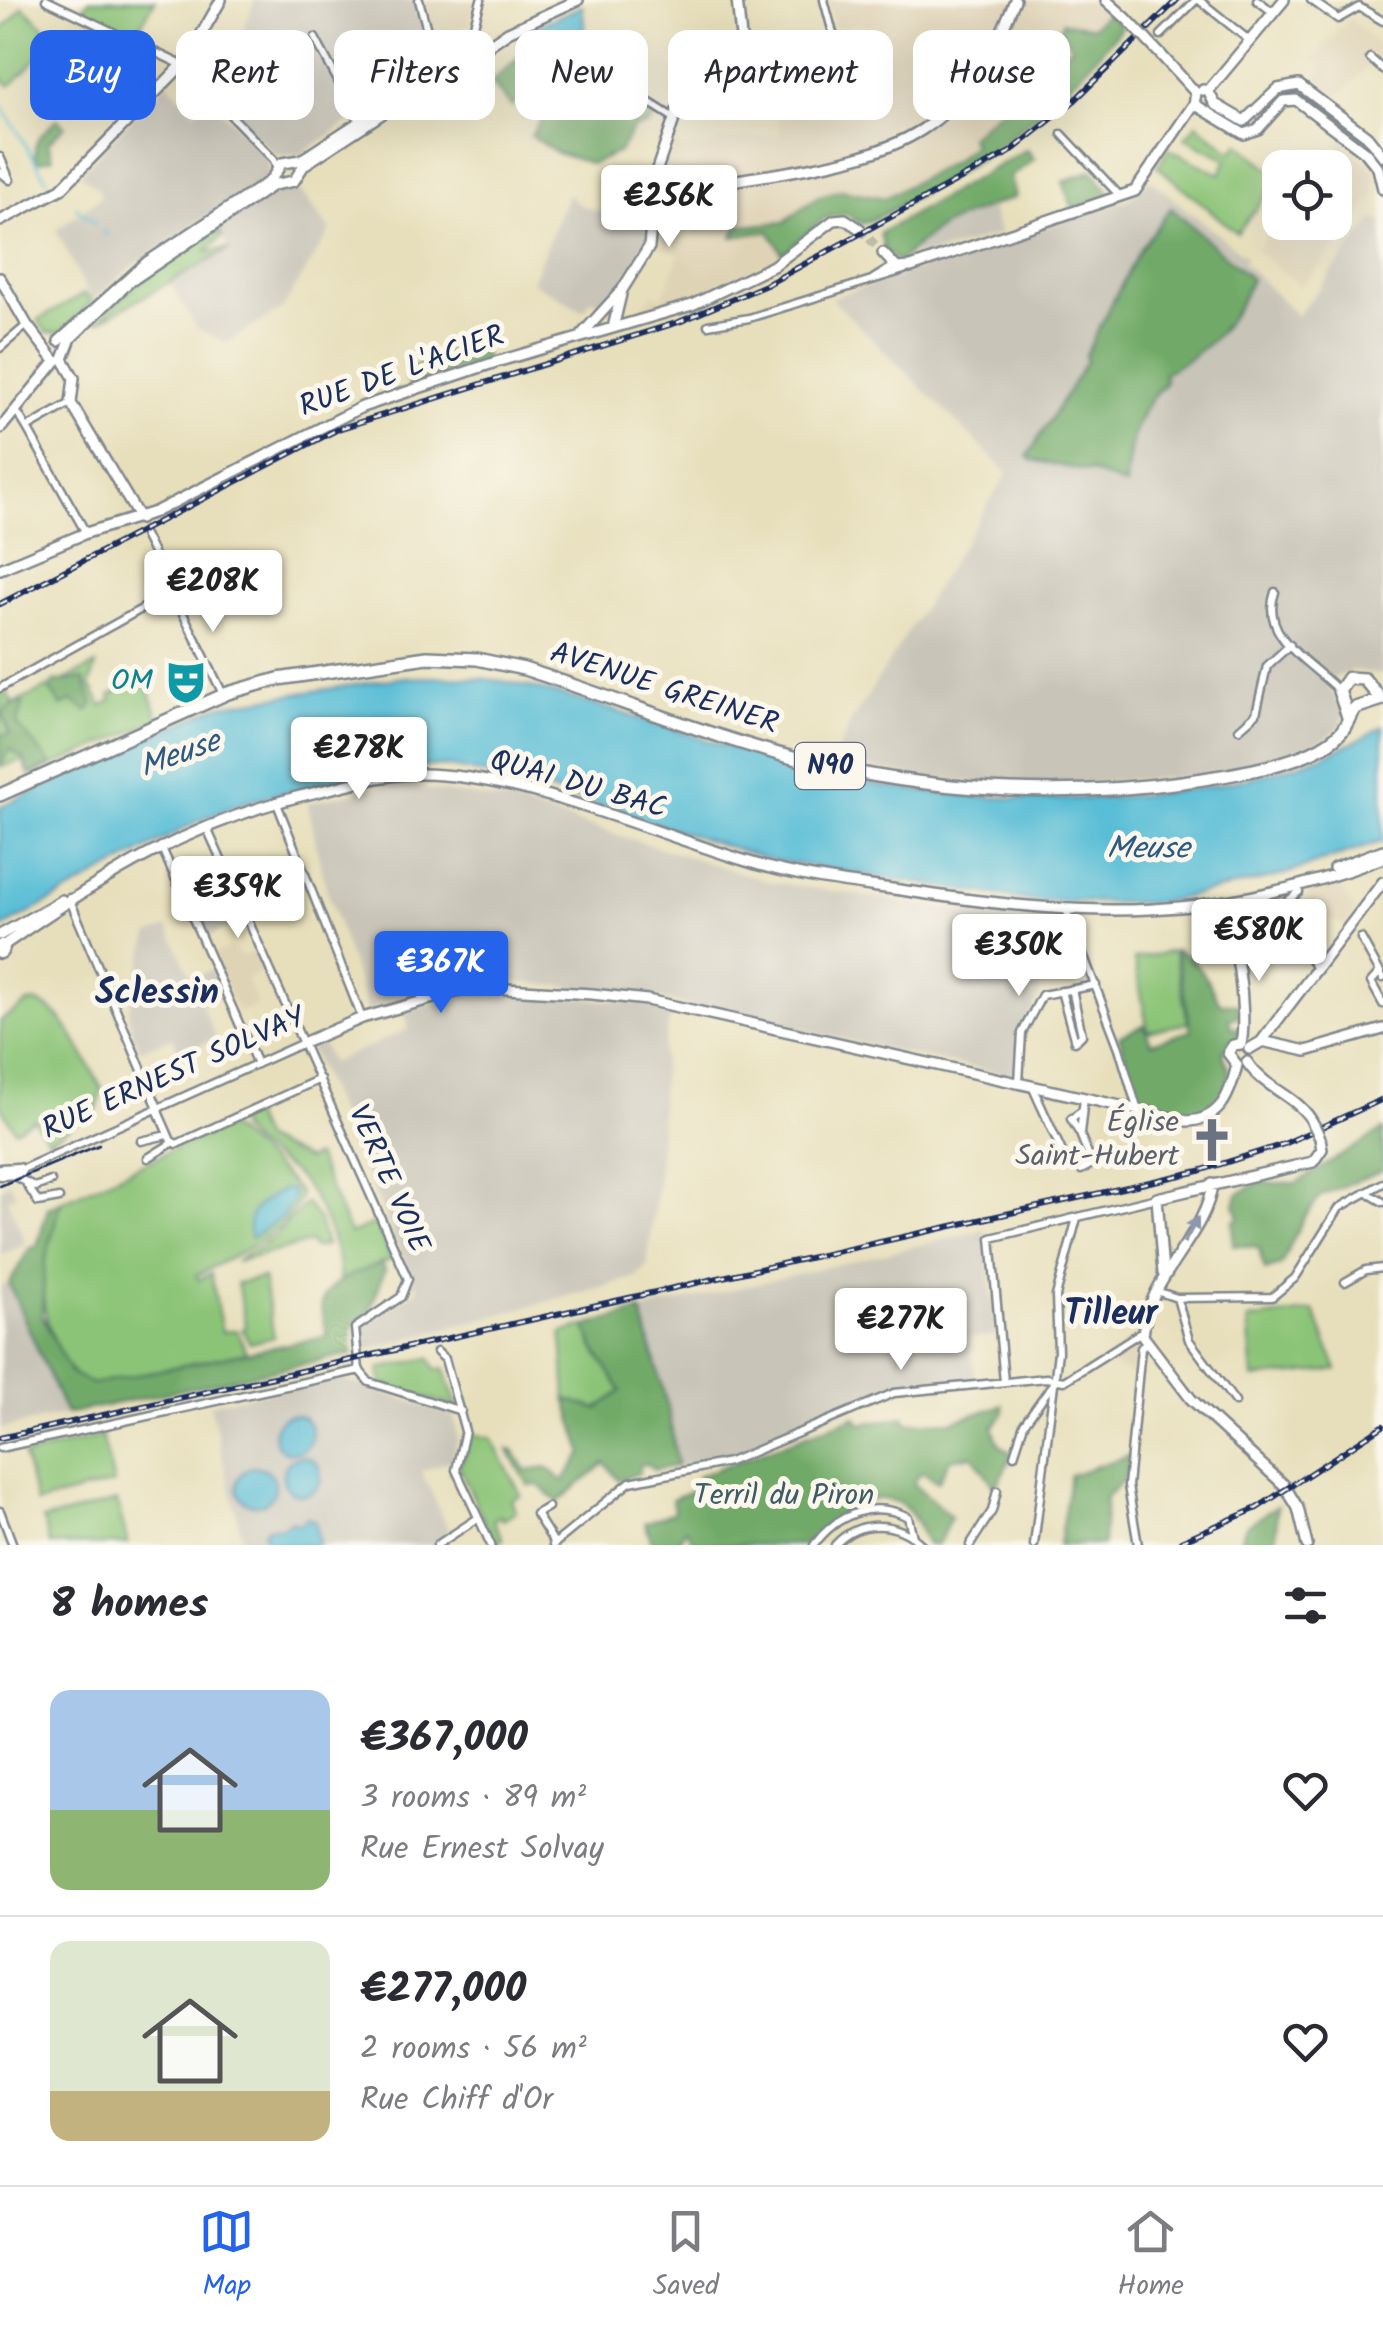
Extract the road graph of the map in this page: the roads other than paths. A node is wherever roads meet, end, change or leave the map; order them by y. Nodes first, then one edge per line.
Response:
1 (46, 0) edge
2 (221, 0) edge
3 (420, 0) edge
4 (481, 0) edge
5 (564, 0) edge
6 (578, 0) edge
7 (737, 0) edge
8 (824, 0) edge
9 (1015, 0) edge
10 (1106, 0) edge
11 (1198, 0) edge
12 (1257, 0) edge
13 (1284, 0) edge
14 (1311, 0) edge
15 (1118, 4) edge
16 (1273, 12) junction
17 (1383, 21) edge
18 (203, 30) edge
19 (428, 30) edge
20 (479, 30) edge
21 (742, 30) edge
22 (833, 30) edge
23 (495, 33) edge
24 (1161, 34) dead end
25 (495, 36) edge
26 (315, 38) dead end
27 (1250, 41) junction
28 (1370, 58) dead end
29 (176, 62) edge
30 (1383, 70) edge
31 (176, 71) edge
32 (1210, 96) junction
33 (1198, 102) junction
34 (237, 120) edge
35 (362, 120) edge
36 (363, 120) edge
37 (673, 120) edge
38 (360, 122) junction
39 (1062, 134) dead end
40 (1383, 156) edge
41 (0, 157) edge
42 (283, 166) junction
43 (2, 168) edge
44 (656, 174) junction
45 (1382, 175) edge
46 (284, 183) junction
47 (1383, 189) edge
48 (673, 190) junction
49 (655, 192) junction
50 (1120, 197) junction
51 (0, 221) edge
52 (860, 229) dead end
53 (884, 255) tunnel mouth
54 (890, 270) junction
55 (0, 278) edge
56 (622, 290) junction
57 (622, 303) junction
58 (608, 308) junction
59 (648, 320) junction
60 (27, 325) junction
61 (708, 325) dead end
62 (613, 328) junction
63 (578, 337) junction
64 (0, 348) edge
65 (54, 349) junction
66 (71, 403) junction
67 (19, 416) dead end
68 (0, 420) edge
69 (0, 428) edge
70 (26, 428) junction
71 (140, 518) junction
72 (86, 533) junction
73 (144, 534) dead end
74 (0, 570) edge
75 (1274, 592) dead end
76 (170, 593) junction
77 (1290, 644) junction
78 (1342, 686) junction
79 (0, 688) edge
80 (224, 695) junction
81 (1376, 697) edge
82 (1350, 710) junction
83 (1239, 730) dead end
84 (1, 791) edge
85 (276, 801) junction
86 (206, 824) junction
87 (160, 844) junction
88 (1381, 856) edge
89 (1383, 873) edge
90 (1383, 882) edge
91 (1298, 885) junction
92 (69, 898) junction
93 (1238, 900) junction
94 (1213, 904) junction
95 (1177, 908) junction
96 (1067, 912) junction
97 (1289, 914) junction
98 (1230, 929) junction
99 (1360, 938) dead end
100 (0, 945) edge
101 (1383, 954) edge
102 (1372, 958) junction
103 (1316, 968) junction
104 (1382, 975) edge
105 (1096, 985) junction
106 (1072, 989) junction
107 (1380, 990) edge
108 (1061, 991) junction
109 (1383, 1004) edge
110 (362, 1018) junction
111 (1383, 1028) edge
112 (1262, 1041) junction
113 (304, 1044) junction
114 (1245, 1047) junction
115 (1242, 1063) junction
116 (256, 1064) junction
117 (320, 1079) junction
118 (1019, 1082) junction
119 (1032, 1085) junction
120 (1084, 1097) junction
121 (157, 1108) junction
122 (1136, 1108) junction
123 (170, 1139) junction
124 (141, 1141) dead end
125 (148, 1158) dead end
126 (10, 1175) edge
127 (52, 1181) dead end
128 (1383, 1183) edge
129 (1212, 1184) junction
130 (1365, 1191) junction
131 (59, 1198) dead end
132 (1157, 1198) junction
133 (1383, 1202) edge
134 (1078, 1218) junction
135 (1383, 1268) edge
136 (1163, 1273) junction
137 (1345, 1282) dead end
138 (1156, 1291) junction
139 (1176, 1298) junction
140 (1144, 1336) junction
141 (437, 1352) dead end
142 (361, 1370) junction
143 (1055, 1380) junction
144 (1004, 1382) junction
145 (1235, 1402) dead end
146 (460, 1411) junction
147 (0, 1448) edge
148 (1014, 1455) dead end
149 (997, 1491) dead end
150 (548, 1506) dead end
151 (0, 1511) edge
152 (478, 1518) junction
153 (904, 1533) junction
154 (913, 1537) junction
155 (554, 1544) edge
156 (12, 1545) edge
157 (437, 1545) edge
158 (490, 1545) edge
159 (814, 1545) edge
160 (835, 1545) edge
161 (899, 1545) edge
162 (922, 1545) edge
163 (970, 1545) edge
164 (1034, 1545) edge
165 (1138, 1545) edge
166 (1307, 1545) edge

1 - 29 street
2 - 18 main road
3 - 19 street
4 - 20 street
5 - 23 main road
6 - 25 main road
7 - 21 main road
8 - 22 street
9 - 48 main road
10 - 15 main road
11 - 24 street
11 - 27 street
12 - 16 street
13 - 16 main road
14 - 17 street
15 - 33 main road, bridge
16 - 27 main road
26 - 38 street
27 - 32 main road
28 - 30 street
31 - 51 main road
32 - 33 main road
32 - 33 main road
32 - 40 main road
33 - 45 main road
33 - 50 main road
34 - 42 street
35 - 38 main road
36 - 42 main road
37 - 44 main road
38 - 42 main road
39 - 50 street
41 - 43 street
42 - 46 main road
42 - 46 main road
42 - 65 main road
44 - 48 main road
44 - 49 main road
45 - 47 main road
46 - 65 main road
48 - 49 main road
49 - 56 main road
50 - 54 main road
52 - 59 main road, RUE DE L'ACIER
53 - 54 main road
54 - 61 street
55 - 60 main road
56 - 57 main road
56 - 58 main road
57 - 59 main road
57 - 62 main road
58 - 62 main road
58 - 63 main road
59 - 62 main road, RUE DE L'ACIER
60 - 64 street
60 - 65 main road
62 - 63 main road, RUE DE L'ACIER
63 - 71 main road, RUE DE L'ACIER
65 - 66 main road
65 - 68 main road
65 - 69 main road
66 - 70 street
66 - 71 main road
67 - 70 street
70 - 72 street
71 - 72 main road, RUE DE L'ACIER
72 - 74 main road, RUE DE L'ACIER
73 - 76 street
75 - 77 street
76 - 79 street
76 - 80 street
77 - 78 street
77 - 83 street
78 - 81 main road, AVENUE GREINER
78 - 82 main road
80 - 82 main road, AVENUE GREINER / N90
80 - 84 main road, N90
81 - 82 main road, AVENUE GREINER
85 - 86 main road, QUAI DU BAC
85 - 96 main road, QUAI DU BAC
85 - 110 street
86 - 87 main road, QUAI DU BAC
86 - 113 street, VERTE VOIE
87 - 92 main road, QUAI DU BAC
87 - 116 street
88 - 89 main road
88 - 91 main road
88 - 95 main road
90 - 103 main road
91 - 93 main road
91 - 97 street
92 - 100 main road, QUAI DU BAC
92 - 121 street
93 - 94 main road
93 - 98 main road
94 - 95 main road
94 - 98 main road
95 - 96 main road, QUAI DU BAC
96 - 105 street
97 - 98 street
97 - 103 street
98 - 114 main road
99 - 102 street
101 - 102 street
102 - 104 street
103 - 112 main road
104 - 107 street
105 - 106 street
105 - 122 street
106 - 108 street
106 - 108 street
107 - 109 street
108 - 118 street
110 - 113 main road, RUE ERNEST SOLVAY
110 - 118 main road, RUE ERNEST SOLVAY
111 - 112 main road
112 - 114 main road
113 - 116 street, RUE ERNEST SOLVAY
113 - 117 street, VERTE VOIE
114 - 115 main road
114 - 115 main road
115 - 122 main road, RUE ERNEST SOLVAY
115 - 129 main road, bridge
116 - 121 street, RUE ERNEST SOLVAY
117 - 123 street
117 - 142 street, VERTE VOIE
118 - 119 main road, RUE ERNEST SOLVAY
119 - 120 main road, RUE ERNEST SOLVAY
119 - 120 street
120 - 122 main road, RUE ERNEST SOLVAY
121 - 123 street
121 - 126 street, RUE ERNEST SOLVAY
123 - 124 street
123 - 125 street
126 - 127 street
126 - 131 street
128 - 130 street
129 - 132 main road
136 -> 129 main road
130 - 133 street
130 - 139 street
132 - 134 street
132 - 136 main road
134 - 143 street
134 - 144 street
135 - 137 street
136 - 138 main road
138 - 139 street
138 - 140 main road
139 - 145 street
140 - 143 street
140 - 165 street
140 - 166 main road
141 - 146 street
142 - 146 street
142 - 147 street
143 - 144 street
143 - 148 street
143 - 164 street
144 - 155 street
146 - 152 street
149 - 163 street
150 - 155 street
151 - 156 street
152 - 157 street
152 - 158 street
153 - 154 street
153 - 160 street
153 - 161 street
154 - 159 street
154 - 162 street

